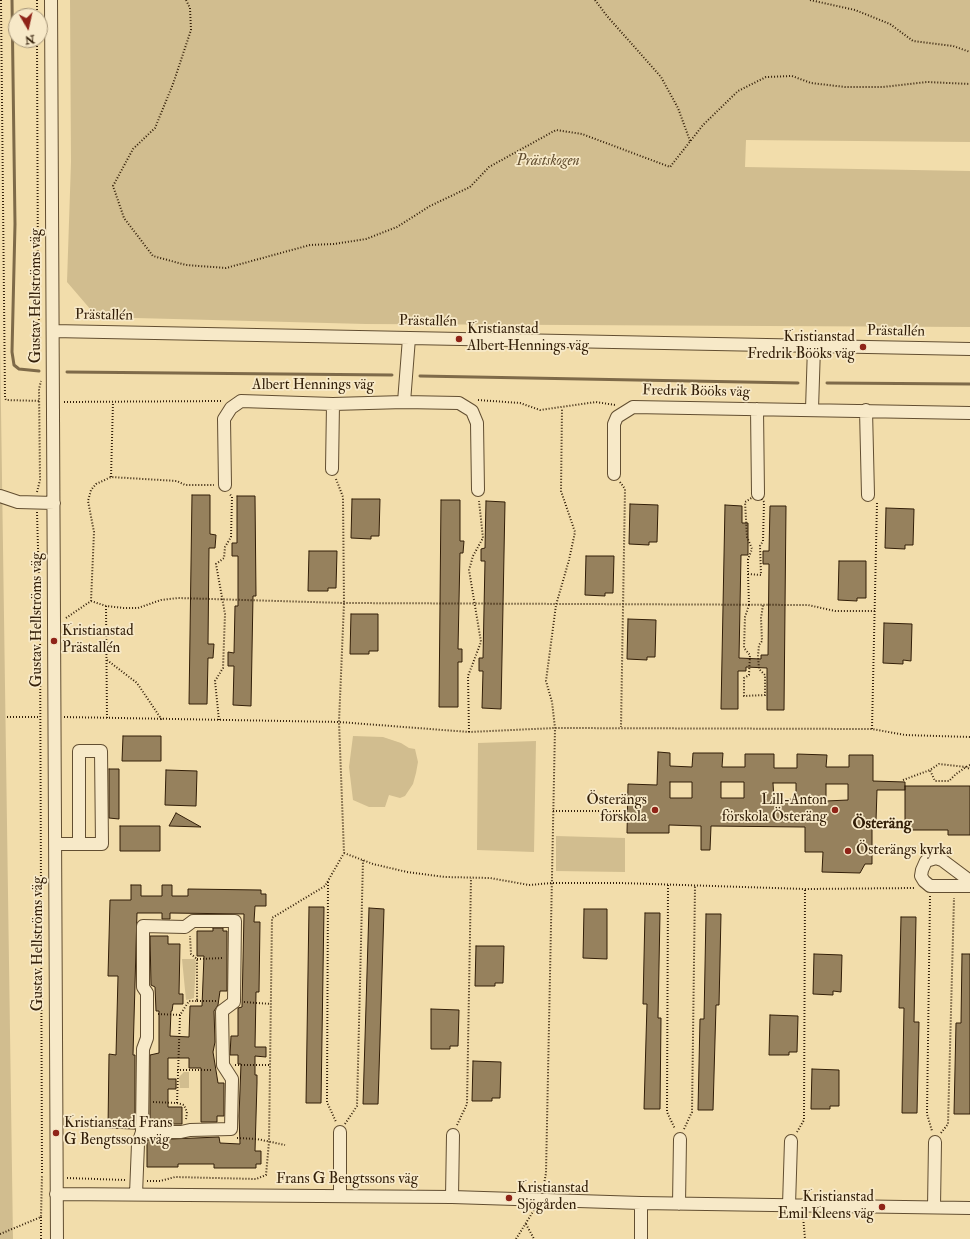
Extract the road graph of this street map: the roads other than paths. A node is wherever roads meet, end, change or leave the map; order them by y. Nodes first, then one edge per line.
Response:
1 (51, 0) edge
2 (53, 331) junction
3 (409, 338) junction
4 (814, 346) junction
5 (970, 349) edge
6 (404, 402) junction
7 (333, 404) junction
8 (812, 409) junction
9 (757, 410) junction
10 (866, 410) junction
11 (970, 413) edge
12 (332, 469) road end
13 (614, 474) road end
14 (225, 485) road end
15 (478, 490) road end
16 (758, 494) road end
17 (868, 495) road end
18 (0, 496) edge
19 (54, 503) junction
20 (55, 844) junction
21 (80, 844) junction
22 (970, 881) edge
23 (970, 886) edge
24 (142, 1132) junction
25 (340, 1132) road end
26 (453, 1135) road end
27 (680, 1139) road end
28 (791, 1141) road end
29 (935, 1142) road end
30 (56, 1194) junction
31 (136, 1194) junction
32 (340, 1196) junction
33 (452, 1197) junction
34 (639, 1203) junction
35 (679, 1204) junction
36 (789, 1205) junction
37 (934, 1207) junction
38 (970, 1208) edge
39 (57, 1239) edge
40 (641, 1239) edge

1 - 2 street, Gustav Hellströms väg
2 - 3 street, Prästallén
2 - 19 street, Gustav Hellströms väg
3 - 4 street, Prästallén
3 - 6 street
4 - 5 street, Prästallén
4 - 8 street
6 - 7 street, Albert Hennings väg
6 - 15 street, Albert Hennings väg
7 - 12 street
7 - 14 street, Albert Hennings väg
8 - 9 street, Fredrik Bööks väg
8 - 10 street, Fredrik Bööks väg
9 - 13 street, Fredrik Bööks väg
9 - 16 street
10 - 11 street, Fredrik Bööks väg
10 - 17 street
18 - 19 street
19 - 20 street, Gustav Hellströms väg
20 - 21 street
20 - 30 street, Gustav Hellströms väg
21 - 21 street
22 - 23 street
24 - 24 street
24 - 31 street
25 - 32 street
26 - 33 street
27 - 35 street
28 - 36 street
29 - 37 street
30 - 31 street, Frans G Bengtssons väg
30 - 39 street, Gustav Hellströms väg
31 - 32 street, Frans G Bengtssons väg
32 - 33 street, Frans G Bengtssons väg
33 - 34 street, Frans G Bengtssons väg
34 - 35 street, Frans G Bengtssons väg
34 - 40 street
35 - 36 street, Frans G Bengtssons väg
36 - 37 street, Frans G Bengtssons väg
37 - 38 street, Frans G Bengtssons väg

